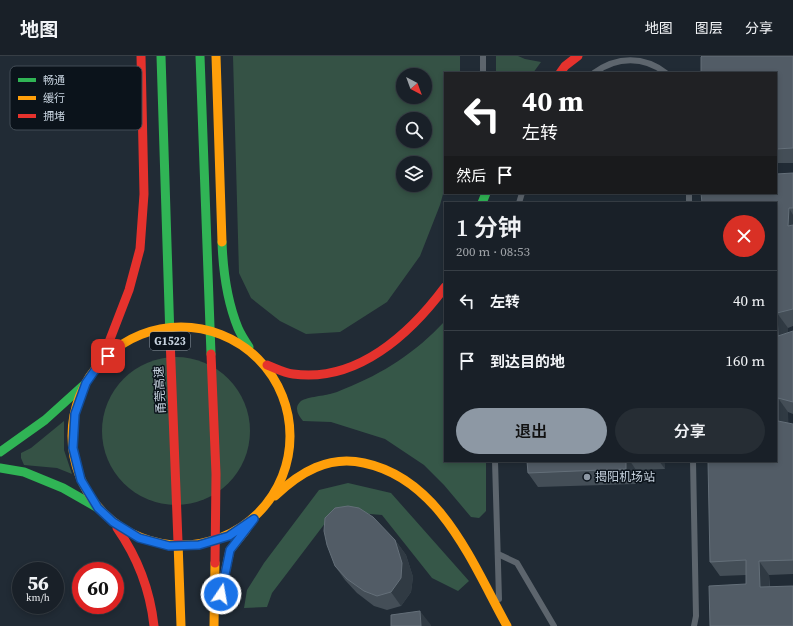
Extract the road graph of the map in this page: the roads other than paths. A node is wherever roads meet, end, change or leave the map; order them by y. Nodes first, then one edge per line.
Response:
1 (141, 56) edge
2 (161, 56) edge
3 (200, 56) edge
4 (216, 56) edge
5 (483, 56) edge
6 (578, 56) edge
7 (141, 66) edge
8 (483, 72) edge
9 (561, 72) edge
10 (595, 72) edge
11 (665, 72) edge
12 (142, 102) edge
13 (444, 289) edge
14 (253, 351) junction
15 (100, 363) junction
16 (267, 365) junction
17 (86, 383) junction
18 (0, 452) edge
19 (495, 462) edge
20 (694, 462) edge
21 (0, 468) edge
22 (275, 496) junction
23 (98, 508) junction
24 (254, 519) junction
25 (113, 522) junction
26 (498, 554) junction
27 (499, 613) junction
28 (154, 626) edge
29 (181, 626) edge
30 (214, 626) edge
31 (218, 626) edge
32 (500, 626) edge
33 (507, 626) edge
34 (554, 626) edge
35 (694, 626) edge

1 - 7 main road
2 - 29 main road, 甬莞高速 / G1523
3 - 30 main road
4 - 14 main road
5 - 8 lane
6 - 9 main road
10 - 11 lane
12 - 15 main road
13 - 16 main road
14 - 15 main road
14 - 16 main road
15 - 17 main road
16 - 22 main road
17 - 18 main road
17 - 23 main road
19 - 26 lane
20 - 35 lane
21 - 23 main road
22 - 24 main road
22 - 27 main road
23 - 25 main road
24 - 25 main road
24 - 31 main road
25 - 28 main road
26 - 27 lane
26 - 34 lane
27 - 32 lane
27 - 33 main road

